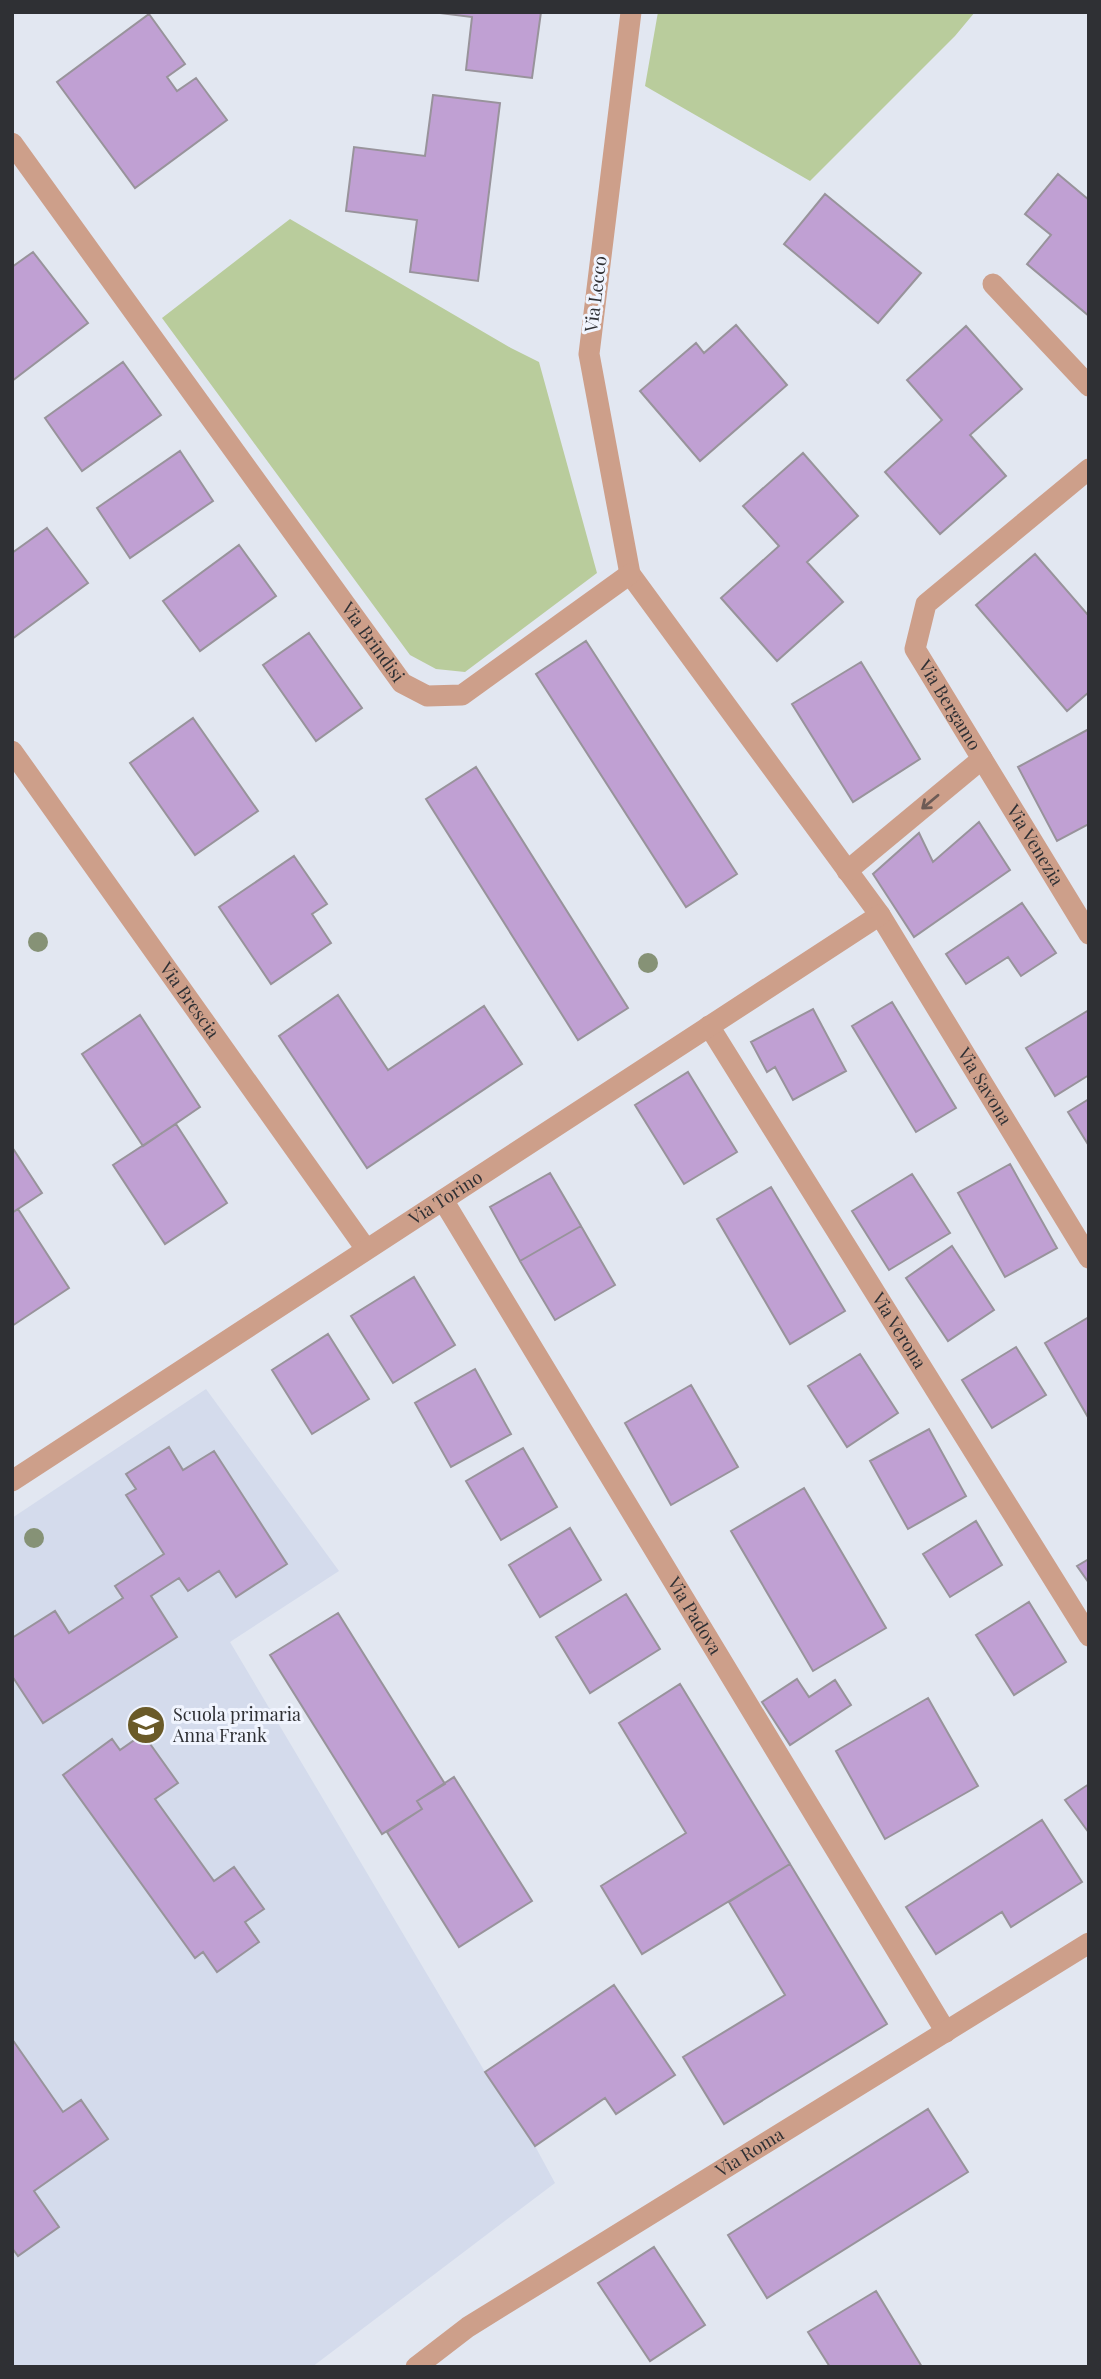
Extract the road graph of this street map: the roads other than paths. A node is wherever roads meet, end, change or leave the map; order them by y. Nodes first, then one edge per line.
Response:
1 (631, 12) edge
2 (12, 143) edge
3 (993, 284) dead end
4 (1089, 386) edge
5 (1089, 469) edge
6 (630, 575) junction
7 (12, 751) edge
8 (982, 759) junction
9 (848, 871) junction
10 (880, 915) junction
11 (1089, 934) edge
12 (709, 1026) junction
13 (443, 1200) junction
14 (366, 1249) junction
15 (1089, 1258) edge
16 (12, 1481) edge
17 (1089, 1636) edge
18 (1089, 1943) edge
19 (946, 2032) junction
20 (416, 2367) edge

1 - 6 street, Via Lecco
2 - 6 street, Via Brindisi
3 - 4 street
5 - 8 street, Via Bergamo
6 - 9 street
7 - 14 street, Via Brescia
8 -> 9 street, Via Bergamo
8 - 11 street, Via Venezia
9 - 10 street
10 - 12 street, Via Torino
10 - 15 street, Via Savona
12 - 13 street, Via Torino
12 - 17 street, Via Verona
13 - 14 street, Via Torino
13 - 19 street, Via Padova
14 - 16 street, Via Torino
18 - 19 street, Via Roma
19 - 20 street, Via Roma

